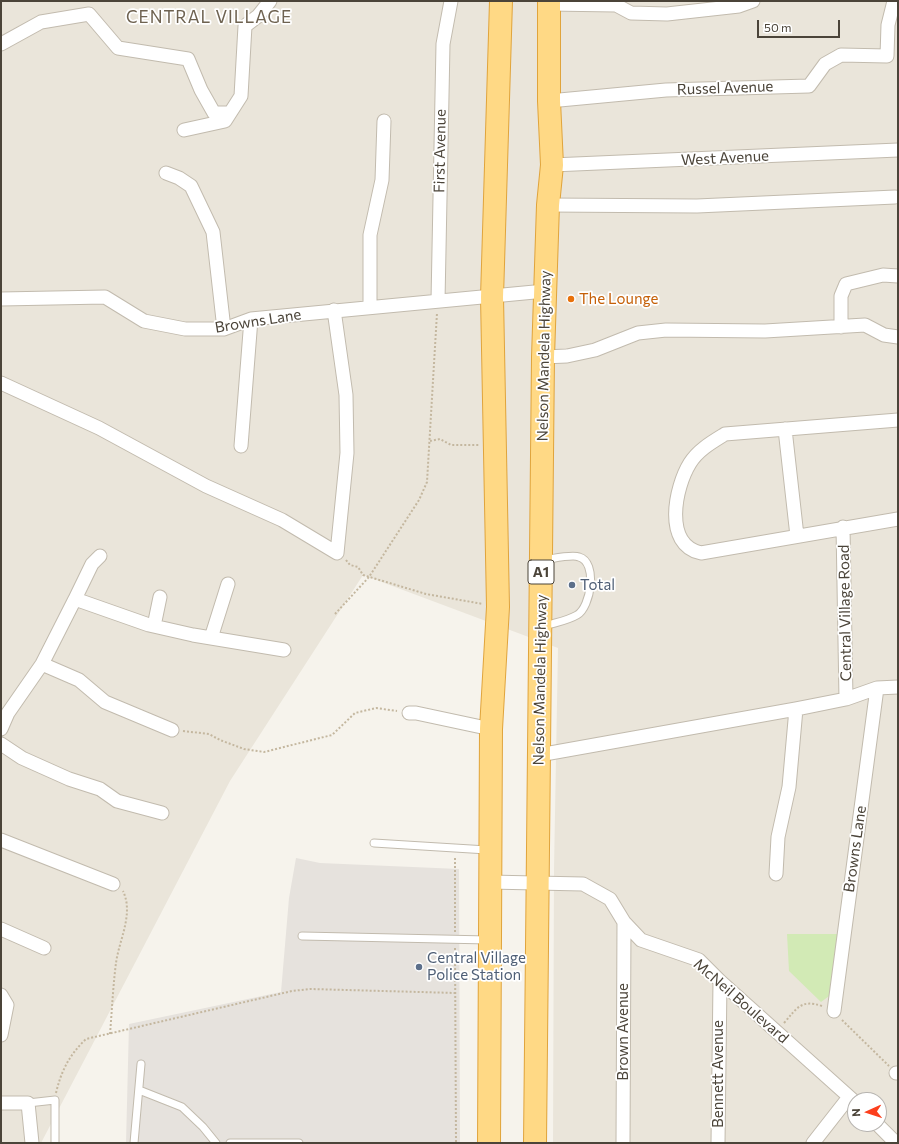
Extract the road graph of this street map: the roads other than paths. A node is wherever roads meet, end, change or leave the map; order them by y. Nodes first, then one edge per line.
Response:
1 (270, 1) edge
2 (451, 1) edge
3 (501, 1) edge
4 (753, 1) edge
5 (894, 1) edge
6 (549, 3) edge
7 (618, 3) edge
8 (1, 44) edge
9 (549, 101) junction
10 (228, 113) junction
11 (384, 121) dead end
12 (184, 130) dead end
13 (898, 150) edge
14 (552, 165) junction
15 (166, 173) dead end
16 (895, 196) dead end
17 (548, 205) junction
18 (898, 276) edge
19 (545, 291) junction
20 (492, 297) junction
21 (1, 299) edge
22 (438, 301) junction
23 (370, 307) junction
24 (334, 310) junction
25 (251, 319) junction
26 (841, 327) junction
27 (224, 329) junction
28 (898, 337) edge
29 (543, 357) junction
30 (1, 383) edge
31 (898, 420) edge
32 (785, 429) junction
33 (241, 446) dead end
34 (898, 519) edge
35 (843, 527) junction
36 (797, 536) junction
37 (100, 556) dead end
38 (541, 560) junction
39 (228, 584) dead end
40 (160, 597) dead end
41 (75, 599) junction
42 (154, 626) junction
43 (541, 628) junction
44 (212, 638) junction
45 (284, 650) dead end
46 (42, 664) junction
47 (898, 687) edge
48 (877, 688) junction
49 (846, 698) junction
50 (796, 709) junction
51 (5, 711) edge
52 (409, 713) road end
53 (1, 729) edge
54 (491, 729) junction
55 (172, 730) road end
56 (1, 744) edge
57 (539, 755) junction
58 (162, 813) dead end
59 (1, 840) edge
60 (374, 843) dead end
61 (489, 850) junction
62 (776, 874) dead end
63 (490, 882) junction
64 (538, 882) junction
65 (113, 884) road end
66 (624, 922) junction
67 (1, 929) edge
68 (302, 936) dead end
69 (489, 940) junction
70 (44, 948) dead end
71 (720, 981) junction
72 (1, 995) edge
73 (834, 1011) road end
74 (1, 1035) edge
75 (141, 1064) dead end
76 (139, 1090) junction
77 (847, 1096) edge
78 (1, 1103) edge
79 (28, 1103) junction
80 (847, 1106) edge
81 (885, 1132) edge
82 (32, 1143) edge
83 (55, 1143) edge
84 (134, 1143) edge
85 (216, 1143) edge
86 (230, 1143) edge
87 (299, 1143) edge
88 (489, 1143) edge
89 (535, 1143) edge
90 (623, 1143) edge
91 (718, 1143) edge
92 (813, 1143) edge
93 (896, 1143) edge

1 - 10 street
2 - 22 street, First Avenue
3 - 20 highway
4 - 7 street
5 - 9 street, Russel Avenue
6 - 7 street
6 - 9 highway, Nelson Mandela Highway / A1
8 - 10 street
9 - 14 highway, Nelson Mandela Highway / A1
10 - 12 street
11 - 23 street
13 - 14 street, West Avenue
14 - 17 highway, Nelson Mandela Highway / A1
15 - 27 street
16 - 17 street
17 - 19 highway, Nelson Mandela Highway / A1
18 - 26 street
19 - 20 street, Browns Lane
19 - 29 highway, Nelson Mandela Highway / A1
20 - 22 street, Browns Lane
20 - 54 highway
21 - 27 street, Browns Lane
22 - 23 street, Browns Lane
23 - 24 street, Browns Lane
24 - 25 street, Browns Lane
24 - 30 street
25 - 27 street, Browns Lane
25 - 33 street
26 - 28 street
26 - 29 street
29 - 38 highway, Nelson Mandela Highway / A1
31 - 32 street
32 - 36 street
32 - 36 street
34 - 35 street
35 - 36 street
35 - 49 street, Central Village Road
37 - 41 street
38 - 43 highway, Nelson Mandela Highway / A1
38 - 43 lane
39 - 44 street
40 - 42 street
41 - 42 street
41 - 46 street
42 - 44 street
43 - 57 highway, Nelson Mandela Highway / A1
44 - 45 street
46 - 51 street
46 - 55 street
47 - 48 street
48 - 49 street
48 - 73 street, Browns Lane
49 - 50 street
50 - 57 street
50 - 62 street
51 - 53 street
52 - 54 street
54 - 61 highway
56 - 58 street
57 - 64 highway, Nelson Mandela Highway / A1
59 - 65 street
60 - 61 lane
61 - 63 highway
63 - 64 street, McNeil Boulevard
63 - 69 highway
64 - 66 street, McNeil Boulevard
64 - 89 highway, Nelson Mandela Highway / A1
66 - 71 street, McNeil Boulevard
66 - 90 street, Brown Avenue
67 - 70 street
68 - 69 lane
69 - 88 highway
71 - 77 street, McNeil Boulevard
71 - 91 street, Bennett Avenue
72 - 74 street
75 - 76 lane
76 - 84 lane
76 - 85 lane
78 - 79 street
79 - 82 street
79 - 83 lane
80 - 92 street
81 - 93 street
86 - 87 lane

